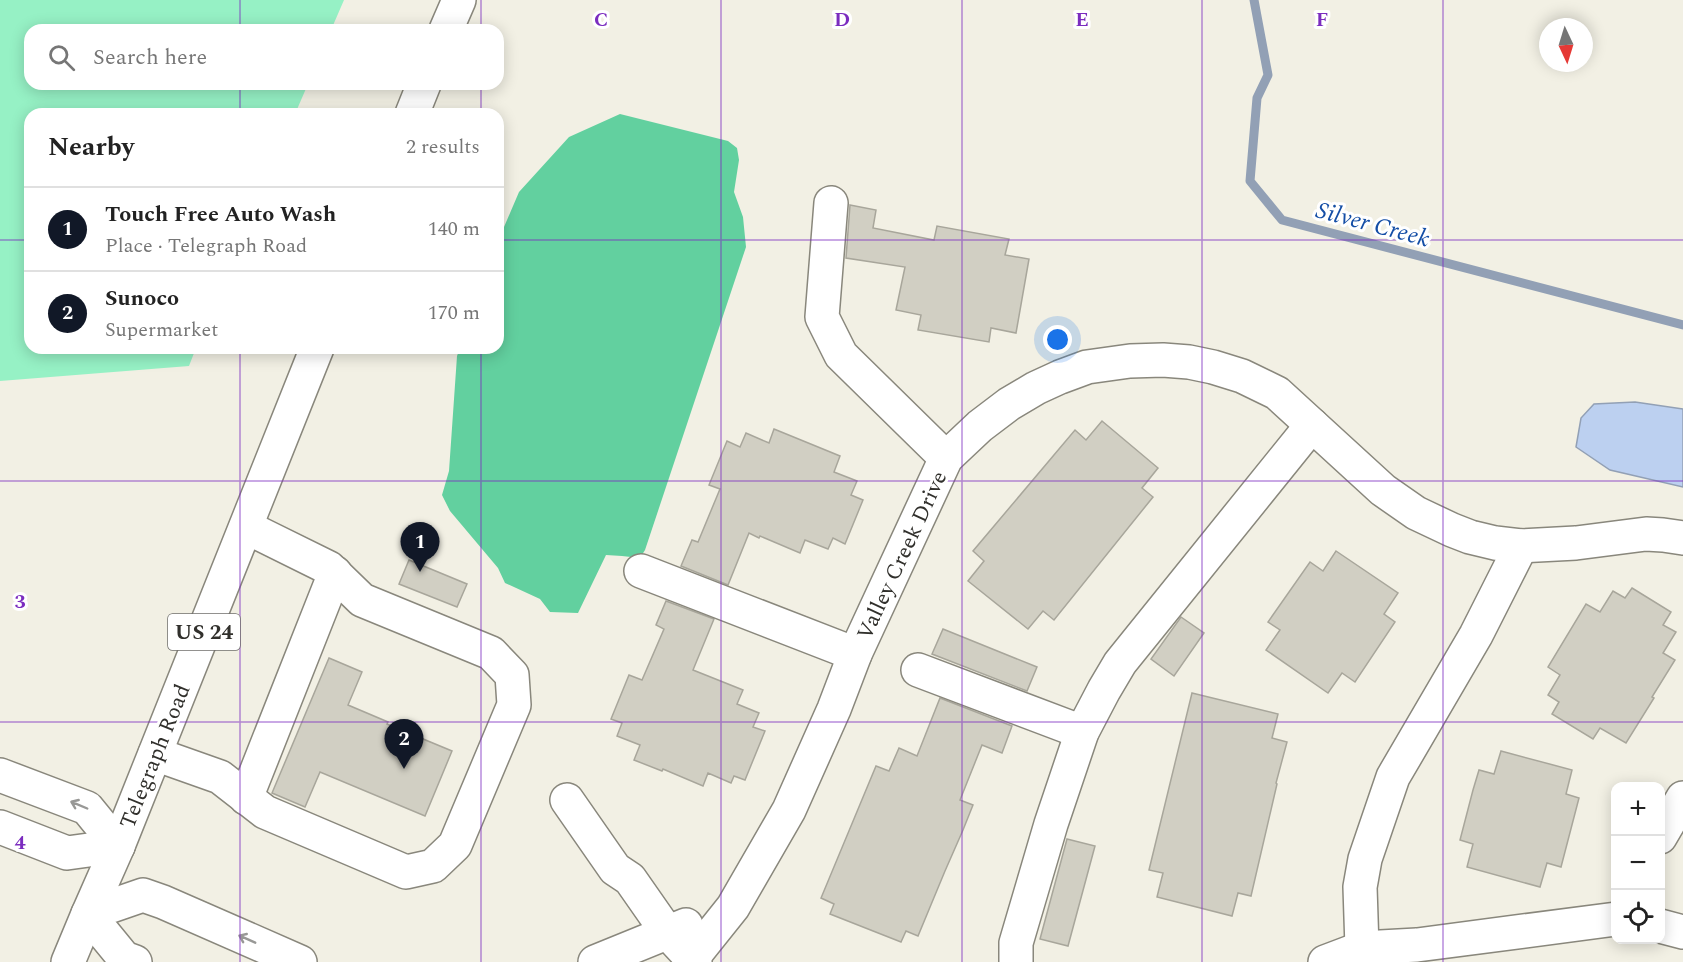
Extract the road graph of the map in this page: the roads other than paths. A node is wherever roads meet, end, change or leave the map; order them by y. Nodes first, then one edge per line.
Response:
1 (459, 0) edge
2 (449, 24) edge
3 (422, 90) edge
4 (414, 108) edge
5 (831, 203) dead end
6 (315, 354) edge
7 (1312, 425) junction
8 (945, 458) junction
9 (246, 527) junction
10 (1683, 538) edge
11 (1521, 546) junction
12 (641, 571) dead end
13 (335, 573) junction
14 (855, 654) junction
15 (918, 670) dead end
16 (1082, 732) junction
17 (155, 754) junction
18 (0, 775) edge
19 (246, 798) junction
20 (1683, 798) edge
21 (567, 800) dead end
22 (0, 827) edge
23 (1661, 836) edge
24 (118, 846) junction
25 (733, 906) junction
26 (88, 914) junction
27 (1611, 918) edge
28 (1665, 927) edge
29 (668, 932) junction
30 (1683, 932) edge
31 (1362, 948) junction
32 (692, 961) edge
33 (68, 962) edge
34 (135, 962) edge
35 (300, 962) edge
36 (595, 962) edge
37 (1016, 962) edge
38 (1325, 962) edge

1 - 2 street
3 - 4 street
5 - 8 street
6 - 9 street, Telegraph Road / US 24
7 - 8 street, Valley Creek Drive
7 - 11 street, Valley Creek Drive
7 - 16 street
8 - 14 street, Valley Creek Drive
9 - 13 street
9 - 17 street, Telegraph Road / US 24
10 - 11 street, Valley Creek Drive
11 - 31 street
12 - 14 street
13 - 19 street
13 - 19 street
14 - 25 street, Valley Creek Drive
15 - 16 street
16 - 37 street
17 - 19 street
17 - 24 street, Telegraph Road / US 24
24 -> 18 street
20 - 23 street
21 - 29 street, Valley Creek Drive
22 - 24 street
24 - 26 street, Telegraph Road / US 24
25 - 29 street
25 - 32 street, Valley Creek Drive
26 - 33 street, Telegraph Road / US 24
26 - 34 street
35 -> 26 street
27 - 31 street
28 - 30 street
29 - 32 street, Valley Creek Drive
29 - 36 street
31 - 38 street

